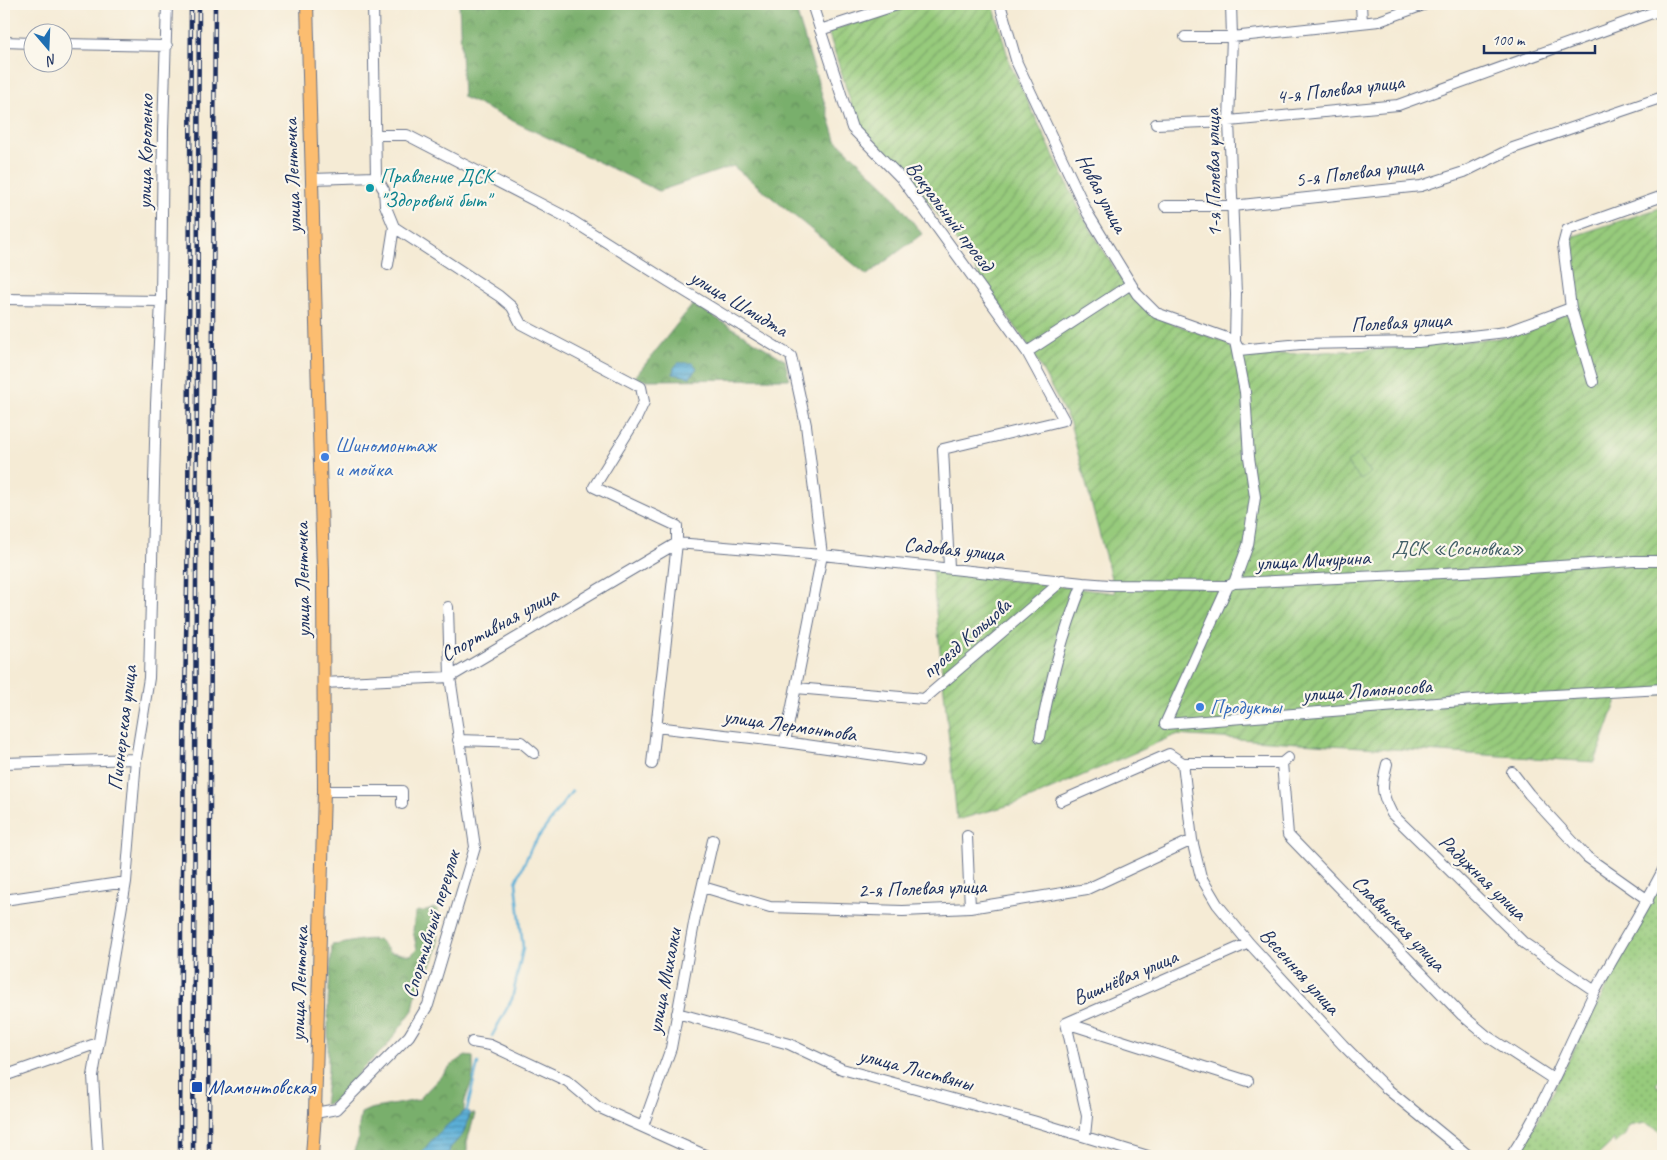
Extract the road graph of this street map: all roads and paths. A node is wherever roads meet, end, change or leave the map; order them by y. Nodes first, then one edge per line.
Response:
1 (168, 4) edge
2 (307, 4) edge
3 (373, 4) edge
4 (812, 4) edge
5 (900, 4) edge
6 (1000, 4) edge
7 (1231, 4) edge
8 (1361, 4) edge
9 (1426, 4) edge
10 (1663, 9) edge
11 (1362, 23) junction
12 (820, 30) junction
13 (1185, 37) dead end
14 (1232, 37) junction
15 (4, 42) edge
16 (22, 43) edge
17 (72, 44) edge
18 (167, 46) junction
19 (1663, 97) edge
20 (1229, 121) junction
21 (1156, 124) dead end
22 (375, 135) junction
23 (376, 177) junction
24 (312, 179) junction
25 (1663, 196) edge
26 (1165, 206) dead end
27 (1232, 206) junction
28 (394, 227) junction
29 (388, 264) dead end
30 (1131, 284) junction
31 (4, 300) edge
32 (161, 301) junction
33 (1571, 308) junction
34 (1235, 341) junction
35 (1027, 352) junction
36 (1593, 382) dead end
37 (676, 544) junction
38 (822, 555) junction
39 (1663, 561) edge
40 (949, 567) junction
41 (1062, 580) junction
42 (1083, 583) junction
43 (1231, 584) junction
44 (448, 607) dead end
45 (450, 677) junction
46 (323, 683) junction
47 (796, 688) junction
48 (1663, 689) edge
49 (656, 727) junction
50 (1040, 737) dead end
51 (458, 740) junction
52 (785, 742) junction
53 (534, 753) dead end
54 (136, 759) junction
55 (4, 762) edge
56 (918, 762) dead end
57 (1183, 763) junction
58 (652, 764) dead end
59 (1387, 764) dead end
60 (1512, 772) dead end
61 (324, 791) junction
62 (1061, 801) dead end
63 (402, 804) dead end
64 (967, 836) dead end
65 (713, 840) dead end
66 (1192, 840) junction
67 (1663, 870) edge
68 (126, 882) junction
69 (704, 887) junction
70 (4, 900) edge
71 (1648, 900) junction
72 (970, 908) junction
73 (1249, 943) junction
74 (1596, 991) junction
75 (677, 1013) junction
76 (1066, 1022) junction
77 (472, 1042) dead end
78 (98, 1043) junction
79 (4, 1076) edge
80 (1553, 1079) junction
81 (1248, 1081) dead end
82 (315, 1112) junction
83 (643, 1126) junction
84 (1085, 1136) junction
85 (98, 1156) edge
86 (312, 1156) edge
87 (707, 1156) edge
88 (1148, 1156) edge
89 (1469, 1156) edge
90 (1511, 1156) edge

1 - 18 street, улица Короленко
2 - 24 main road, улица Ленточка
3 - 22 street
4 - 12 street, Вокзальный проезд
5 - 12 street
6 - 30 street, Новая улица
7 - 14 street, 1-я Полевая улица
8 - 11 street
9 - 11 street
10 - 20 street, 4-я Полевая улица
11 - 14 street
12 - 35 street, Вокзальный проезд
13 - 14 street
14 - 20 street, 1-я Полевая улица
15 - 16 street
17 - 18 street
18 - 32 street, улица Короленко
19 - 27 street, 5-я Полевая улица
20 - 21 street, 4-я Полевая улица
20 - 27 street, 1-я Полевая улица
22 - 23 street
22 - 38 street, улица Шмидта
23 - 24 street
23 - 28 street
24 - 46 main road, улица Ленточка
25 - 33 street
26 - 27 street, 5-я Полевая улица
27 - 34 street, 1-я Полевая улица
28 - 29 street
28 - 37 street
30 - 34 street, Новая улица
30 - 35 street
31 - 32 street
32 - 54 street, Пионерская улица
33 - 34 street, Полевая улица
33 - 36 street
34 - 43 street, 1-я Полевая улица
35 - 40 street, Вокзальный проезд
37 - 38 street, Садовая улица
37 - 45 street, Спортивная улица
37 - 49 street
38 - 40 street, Садовая улица
38 - 47 street, улица Шмидта
39 - 43 street, улица Мичурина
40 - 41 street, Садовая улица
41 - 42 street, Садовая улица
41 - 47 street, проезд Кольцова
42 - 43 street, Садовая улица
42 - 50 street
43 - 48 street, улица Ломоносова
44 - 45 street, Спортивный переулок
45 - 46 street, Спортивная улица
45 - 51 street, Спортивный переулок
46 - 61 main road, улица Ленточка
47 - 52 street, улица Шмидта
49 - 52 street, улица Лермонтова
49 - 58 street
51 - 53 street
51 - 82 street, Спортивный переулок
52 - 56 street, улица Лермонтова
54 - 55 street
54 - 68 street, Пионерская улица
57 - 62 street
57 - 66 street, Весенняя улица
57 - 80 street, Славянская улица
59 - 74 street, Радужная улица
60 - 71 street
61 - 63 street
61 - 82 main road, улица Ленточка
64 - 72 street
65 - 69 street, улица Михалки
66 - 72 street, 2-я Полевая улица
66 - 73 street, Весенняя улица
67 - 71 street
68 - 70 street
68 - 78 street, Пионерская улица
69 - 72 street, 2-я Полевая улица
69 - 75 street, улица Михалки
71 - 74 street
73 - 76 street, Вишнёвая улица
73 - 89 street, Весенняя улица
74 - 80 street
75 - 83 street, улица Михалки
75 - 84 street, улица Листвяны
76 - 81 street
76 - 84 street, Вишнёвая улица
77 - 83 street
78 - 79 street
78 - 85 street, Пионерская улица
80 - 90 street
82 - 86 main road, улица Ленточка
83 - 87 street
84 - 88 street, улица Листвяны

